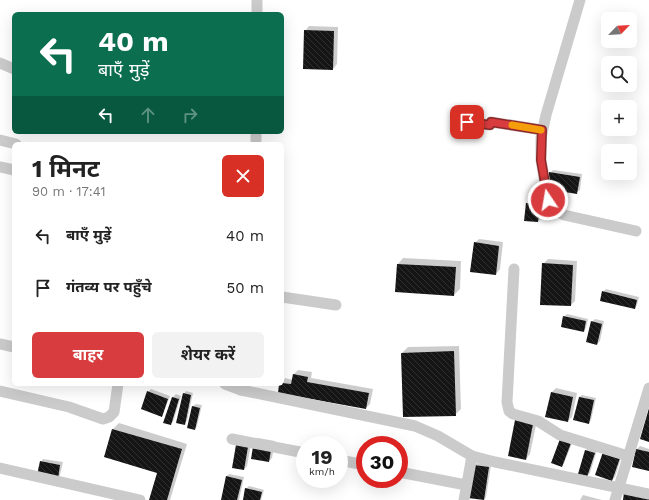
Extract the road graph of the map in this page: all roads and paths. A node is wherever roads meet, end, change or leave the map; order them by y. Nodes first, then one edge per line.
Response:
1 (257, 0) edge
2 (580, 0) edge
3 (257, 12) edge
4 (0, 63) edge
5 (12, 68) edge
6 (467, 122) dead end
7 (542, 130) junction
8 (0, 140) edge
9 (12, 143) edge
10 (0, 166) edge
11 (12, 169) edge
12 (636, 231) dead end
13 (514, 269) dead end
14 (284, 298) edge
15 (336, 305) dead end
16 (0, 344) edge
17 (12, 347) edge
18 (118, 386) edge
19 (241, 387) edge
20 (649, 388) edge
21 (0, 391) edge
22 (232, 439) dead end
23 (296, 451) edge
24 (472, 456) junction
25 (628, 456) junction
26 (0, 468) edge
27 (408, 474) edge
28 (466, 485) junction
29 (619, 487) junction
30 (649, 494) edge
31 (140, 500) edge
32 (464, 500) edge
33 (615, 500) edge

1 - 3 street
2 - 7 street
4 - 5 street
6 - 7 street
7 - 12 street
8 - 9 street
10 - 11 street
13 - 25 street
14 - 15 street
16 - 17 street
18 - 21 street
19 - 24 street
20 - 25 street
22 - 23 street
24 - 28 street
24 - 29 street
25 - 29 street
26 - 31 street
27 - 28 street
28 - 32 street
29 - 30 street
29 - 33 street

